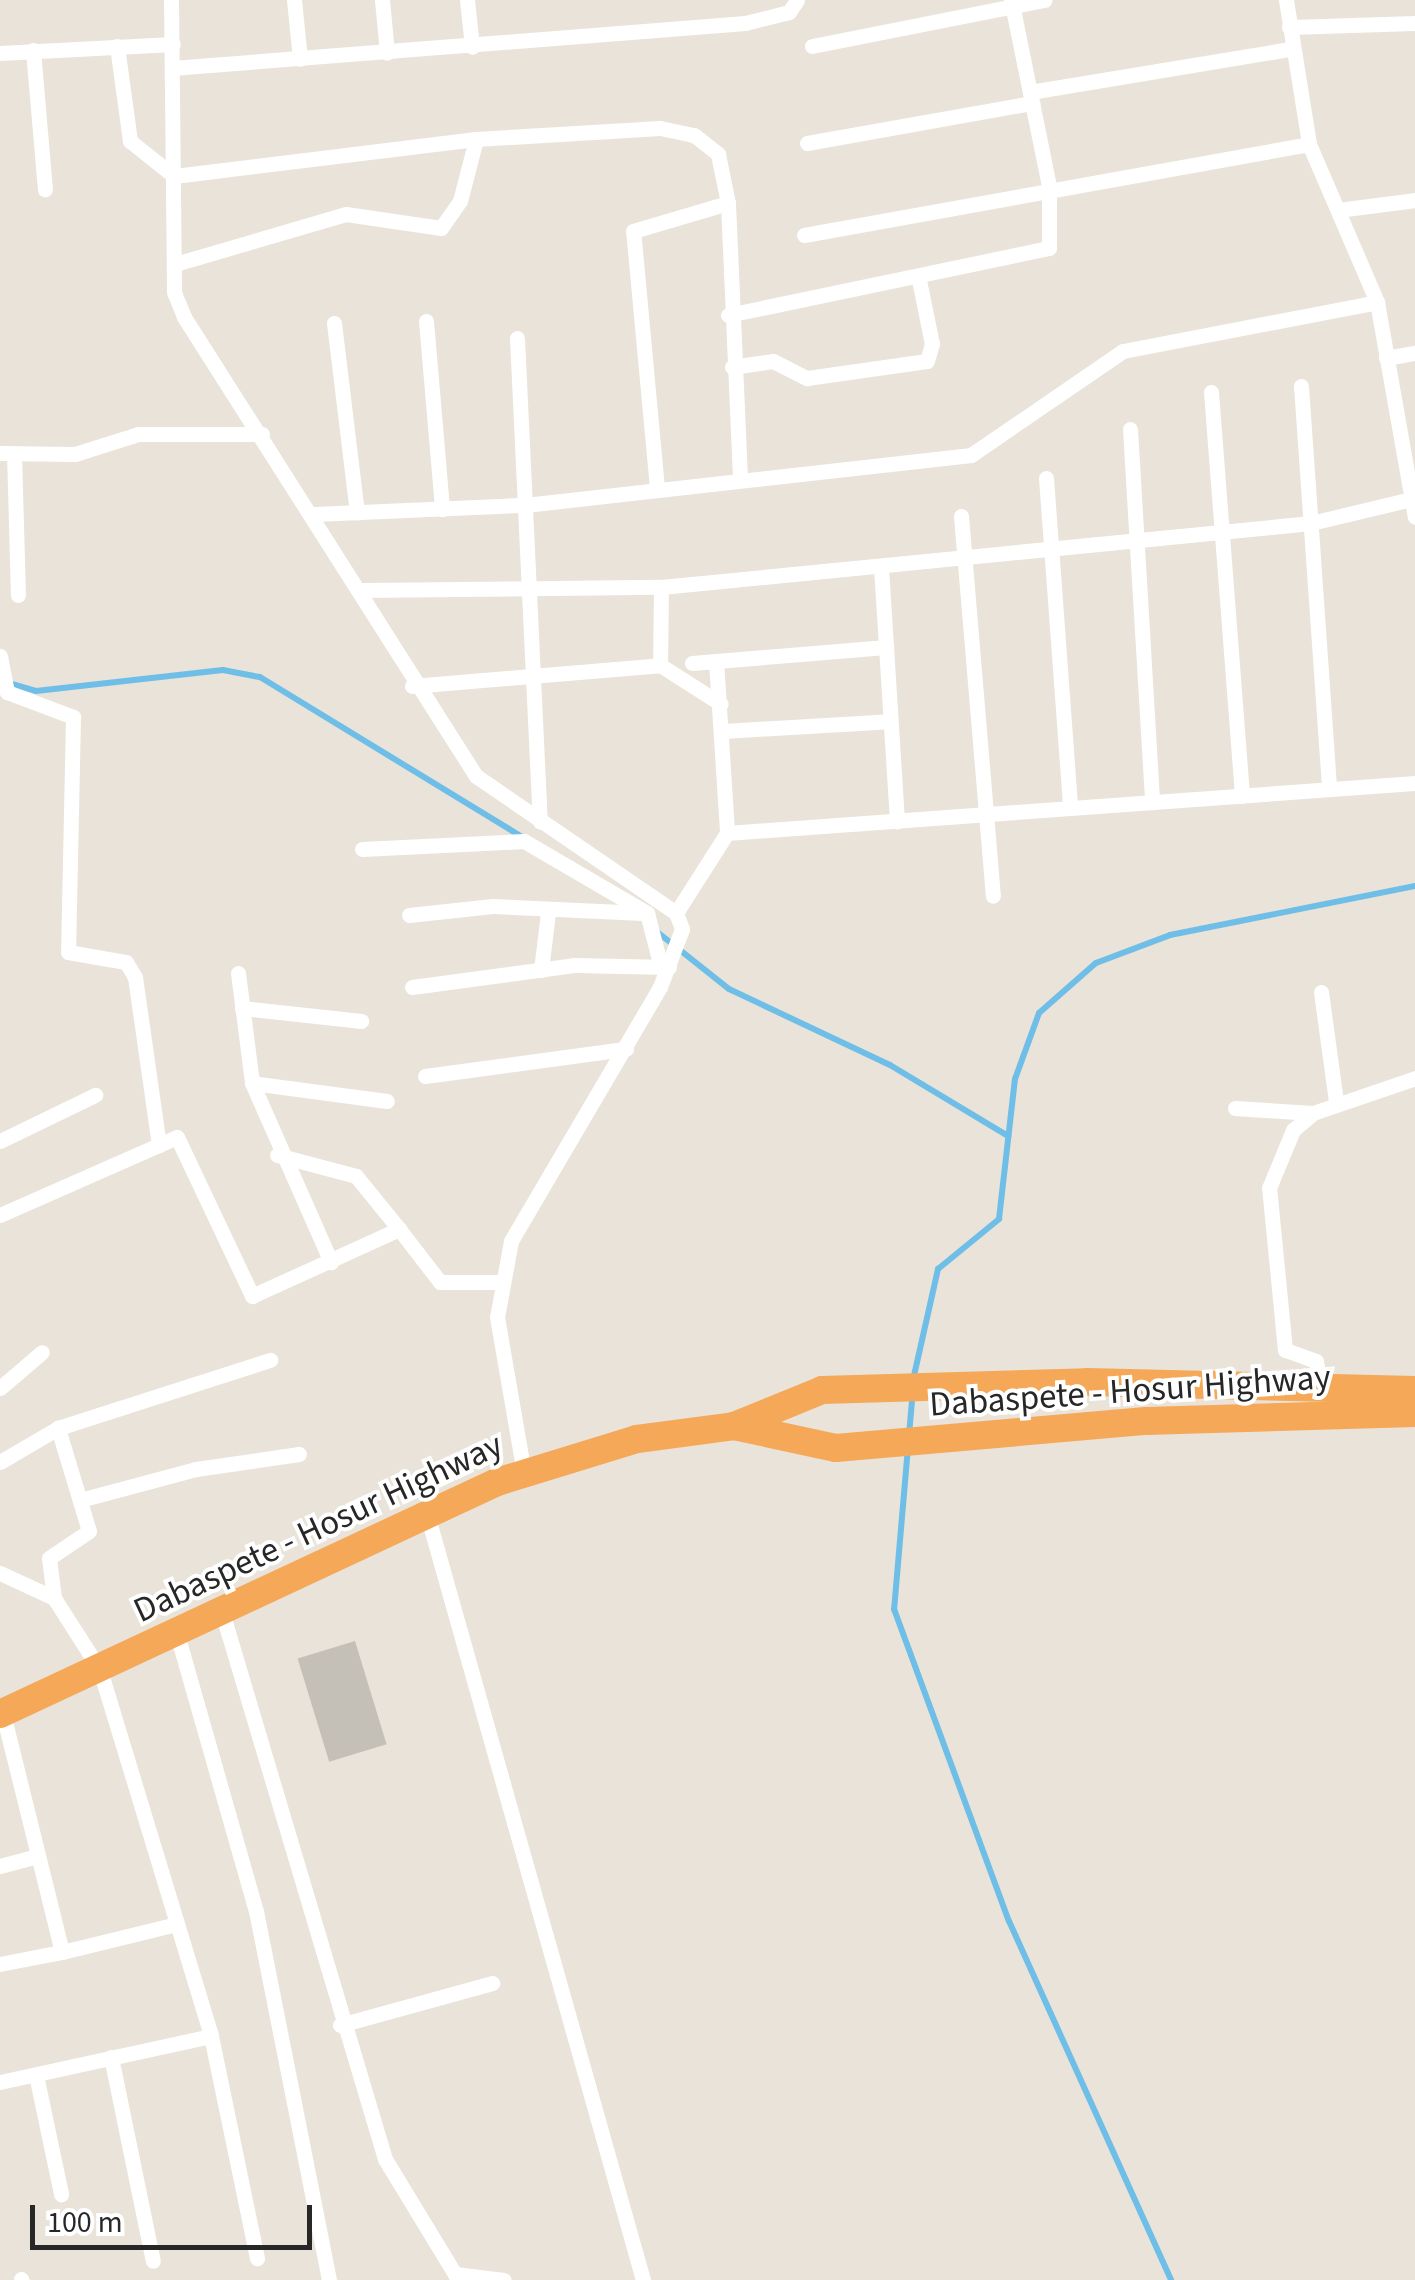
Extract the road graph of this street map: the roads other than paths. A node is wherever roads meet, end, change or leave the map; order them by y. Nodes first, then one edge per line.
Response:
1 (171, 0) edge
2 (294, 0) edge
3 (382, 0) edge
4 (466, 0) edge
5 (797, 0) edge
6 (1044, 0) edge
7 (1286, 0) edge
8 (1011, 3) edge
9 (1415, 24) edge
10 (1289, 27) junction
11 (174, 44) junction
12 (117, 46) junction
13 (812, 46) dead end
14 (472, 47) junction
15 (1291, 49) junction
16 (33, 50) junction
17 (388, 52) junction
18 (0, 53) edge
19 (300, 59) junction
20 (172, 68) junction
21 (1031, 98) junction
22 (476, 138) junction
23 (807, 143) dead end
24 (1309, 144) junction
25 (174, 176) junction
26 (1049, 186) junction
27 (45, 189) dead end
28 (1415, 200) edge
29 (728, 204) junction
30 (1338, 210) junction
31 (804, 235) dead end
32 (175, 264) junction
33 (919, 280) junction
34 (1377, 302) junction
35 (728, 315) junction
36 (426, 321) dead end
37 (334, 324) dead end
38 (516, 338) dead end
39 (1415, 353) edge
40 (1386, 358) junction
41 (732, 366) junction
42 (1301, 386) dead end
43 (1211, 392) dead end
44 (1130, 429) dead end
45 (262, 434) junction
46 (1409, 451) edge
47 (7, 453) edge
48 (740, 477) junction
49 (1046, 478) dead end
50 (656, 488) junction
51 (1412, 499) junction
52 (525, 505) junction
53 (442, 509) junction
54 (357, 512) junction
55 (315, 514) junction
56 (961, 516) dead end
57 (1415, 517) edge
58 (1310, 523) junction
59 (1222, 529) junction
60 (8, 537) edge
61 (1136, 538) junction
62 (1051, 549) junction
63 (965, 559) junction
64 (881, 567) junction
65 (529, 588) junction
66 (661, 588) junction
67 (362, 590) junction
68 (18, 594) dead end
69 (886, 646) junction
70 (0, 656) edge
71 (716, 661) junction
72 (692, 663) dead end
73 (660, 665) junction
74 (533, 680) junction
75 (412, 686) junction
76 (721, 704) junction
77 (889, 721) junction
78 (723, 731) junction
79 (1415, 783) edge
80 (1329, 790) junction
81 (1242, 796) junction
82 (1152, 802) junction
83 (1070, 808) junction
84 (987, 814) junction
85 (540, 820) junction
86 (898, 821) junction
87 (726, 833) junction
88 (362, 849) dead end
89 (993, 896) dead end
90 (548, 912) junction
91 (647, 913) junction
92 (409, 915) dead end
93 (679, 921) junction
94 (667, 966) junction
95 (541, 970) junction
96 (238, 973) dead end
97 (412, 987) dead end
98 (1321, 992) dead end
99 (242, 1008) junction
100 (361, 1021) dead end
101 (626, 1049) junction
102 (425, 1076) dead end
103 (1415, 1078) edge
104 (252, 1083) junction
105 (95, 1095) dead end
106 (386, 1101) dead end
107 (1336, 1102) junction
108 (1235, 1108) dead end
109 (1313, 1113) junction
110 (0, 1141) edge
111 (159, 1145) junction
112 (277, 1156) junction
113 (0, 1215) edge
114 (399, 1229) junction
115 (331, 1262) junction
116 (503, 1282) junction
117 (42, 1352) dead end
118 (270, 1360) dead end
119 (0, 1388) edge
120 (1143, 1388) junction
121 (1322, 1388) junction
122 (1415, 1390) edge
123 (1415, 1413) edge
124 (1146, 1421) junction
125 (734, 1426) junction
126 (58, 1428) junction
127 (299, 1454) dead end
128 (0, 1462) edge
129 (524, 1474) junction
130 (80, 1500) junction
131 (427, 1514) junction
132 (0, 1573) edge
133 (54, 1598) junction
134 (222, 1612) junction
135 (176, 1634) junction
136 (100, 1670) junction
137 (2, 1714) edge
138 (38, 1856) junction
139 (0, 1866) edge
140 (177, 1924) junction
141 (62, 1952) junction
142 (0, 1964) edge
143 (492, 1983) dead end
144 (340, 2025) junction
145 (211, 2036) junction
146 (111, 2057) junction
147 (36, 2075) junction
148 (0, 2082) edge
149 (61, 2194) dead end
150 (257, 2258) dead end
151 (152, 2261) dead end
152 (329, 2280) edge
153 (504, 2280) edge
154 (642, 2280) edge

1 - 11 street
2 - 19 street
3 - 17 street
4 - 14 street
5 - 14 street
6 - 8 street
7 - 10 street
8 - 13 street
8 - 21 street
9 - 10 street
10 - 15 street
11 - 12 street
11 - 20 street
12 - 16 street
12 - 25 street
14 - 17 street
15 - 21 street
15 - 24 street
16 - 18 street
16 - 27 street
17 - 19 street
19 - 20 street
20 - 25 street
21 - 23 street
21 - 26 street
22 - 25 street
22 - 29 street
22 - 32 street
24 - 26 street
24 - 30 street
25 - 32 street
26 - 31 street
26 - 33 street
28 - 30 street
29 - 35 street
29 - 50 street
30 - 34 street
32 - 45 street
33 - 35 street
33 - 41 street
34 - 40 street
34 - 48 street
35 - 41 street
36 - 53 street
37 - 54 street
38 - 52 street
39 - 40 street
40 - 46 street
41 - 48 street
42 - 58 street
43 - 59 street
44 - 61 street
45 - 47 street
45 - 55 street
46 - 51 street
47 - 60 street
48 - 50 street
49 - 62 street
50 - 52 street
51 - 57 street
51 - 58 street
52 - 53 street
52 - 65 street
53 - 54 street
54 - 55 street
55 - 67 street
56 - 63 street
58 - 59 street
58 - 80 street
59 - 61 street
59 - 81 street
60 - 68 street
61 - 62 street
61 - 82 street
62 - 63 street
62 - 83 street
63 - 64 street
63 - 84 street
64 - 66 street
64 - 69 street
65 - 66 street
65 - 67 street
65 - 74 street
66 - 73 street
67 - 75 street
69 - 71 street
69 - 77 street
70 - 111 street
71 - 72 street
71 - 76 street
73 - 74 street
73 - 76 street
74 - 75 street
74 - 85 street
75 - 85 street
76 - 78 street
77 - 78 street
77 - 86 street
78 - 87 street
79 - 80 street
80 - 81 street
81 - 82 street
82 - 83 street
83 - 84 street
84 - 86 street
84 - 89 street
85 - 93 street
86 - 87 street
87 - 93 street
88 - 91 street
90 - 91 street
90 - 92 street
90 - 95 street
91 - 94 street
93 - 94 street
94 - 95 street
94 - 101 street
95 - 97 street
96 - 99 street
98 - 107 street
99 - 100 street
99 - 104 street
101 - 102 street
101 - 116 street
103 - 107 street
104 - 106 street
104 - 112 street
105 - 110 street
107 - 109 street
108 - 109 street
109 - 121 street
111 - 113 street
111 - 115 street
112 - 114 street
112 - 115 street
114 - 115 street
114 - 116 street
116 - 129 street
117 - 119 street
118 - 126 street
120 - 121 highway, Dabaspete - Hosur Highway
120 - 124 highway
120 - 125 highway, Dabaspete - Hosur Highway
121 - 122 highway, Dabaspete - Hosur Highway
123 - 124 highway, Dabaspete - Hosur Highway
124 - 125 highway, Dabaspete - Hosur Highway
125 - 129 highway, Dabaspete - Hosur Highway
126 - 128 street
126 - 130 street
127 - 130 street
129 - 131 highway, Dabaspete - Hosur Highway
130 - 133 street
131 - 134 highway, Dabaspete - Hosur Highway
131 - 154 street
132 - 133 street
133 - 136 street
134 - 135 highway, Dabaspete - Hosur Highway
134 - 144 street
135 - 136 highway, Dabaspete - Hosur Highway
135 - 152 street
136 - 137 highway, Dabaspete - Hosur Highway
136 - 140 street
137 - 138 street
138 - 139 street
138 - 141 street
140 - 141 street
140 - 145 street
141 - 142 street
143 - 144 street
144 - 153 street
145 - 146 street
145 - 150 street
146 - 147 street
146 - 151 street
147 - 148 street
147 - 149 street

